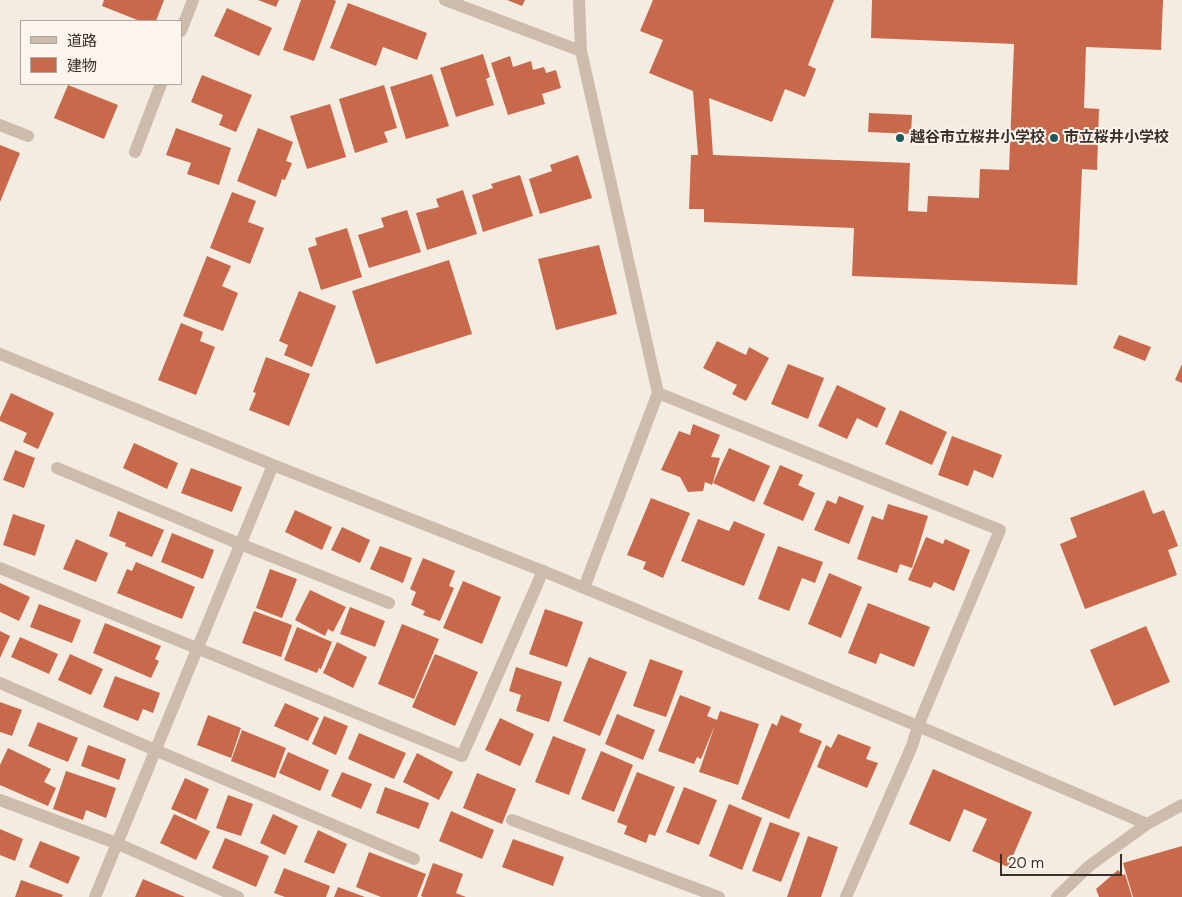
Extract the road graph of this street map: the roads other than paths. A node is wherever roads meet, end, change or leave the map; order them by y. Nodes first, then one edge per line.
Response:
1 (193, 0) edge
2 (445, 0) edge
3 (579, 0) edge
4 (182, 28) edge
5 (581, 51) junction
6 (161, 85) edge
7 (0, 125) edge
8 (28, 136) dead end
9 (135, 152) dead end
10 (0, 354) edge
11 (658, 393) junction
12 (272, 465) junction
13 (57, 468) dead end
14 (240, 544) junction
15 (0, 568) edge
16 (543, 571) junction
17 (584, 588) junction
18 (389, 603) dead end
19 (197, 649) junction
20 (0, 682) edge
21 (918, 726) junction
22 (155, 750) junction
23 (0, 800) edge
24 (1182, 805) edge
25 (512, 820) dead end
26 (1147, 824) junction
27 (116, 842) junction
28 (414, 859) dead end
29 (95, 897) edge
30 (238, 897) edge
31 (719, 897) edge
32 (846, 897) edge
33 (1057, 897) edge

1 - 4 street
2 - 5 street
3 - 5 street
5 - 11 street
6 - 9 street
7 - 8 street
10 - 12 street
11 - 17 street
11 - 21 street
12 - 14 street
12 - 16 street
13 - 14 street
14 - 18 street
14 - 19 street
15 - 19 street
16 - 17 street
16 - 19 street
17 - 21 street
19 - 22 street
20 - 22 street
21 - 26 street
21 - 32 street
22 - 27 street
22 - 28 street
23 - 27 street
24 - 26 street
25 - 31 street
26 - 33 street
27 - 29 street
27 - 30 street

